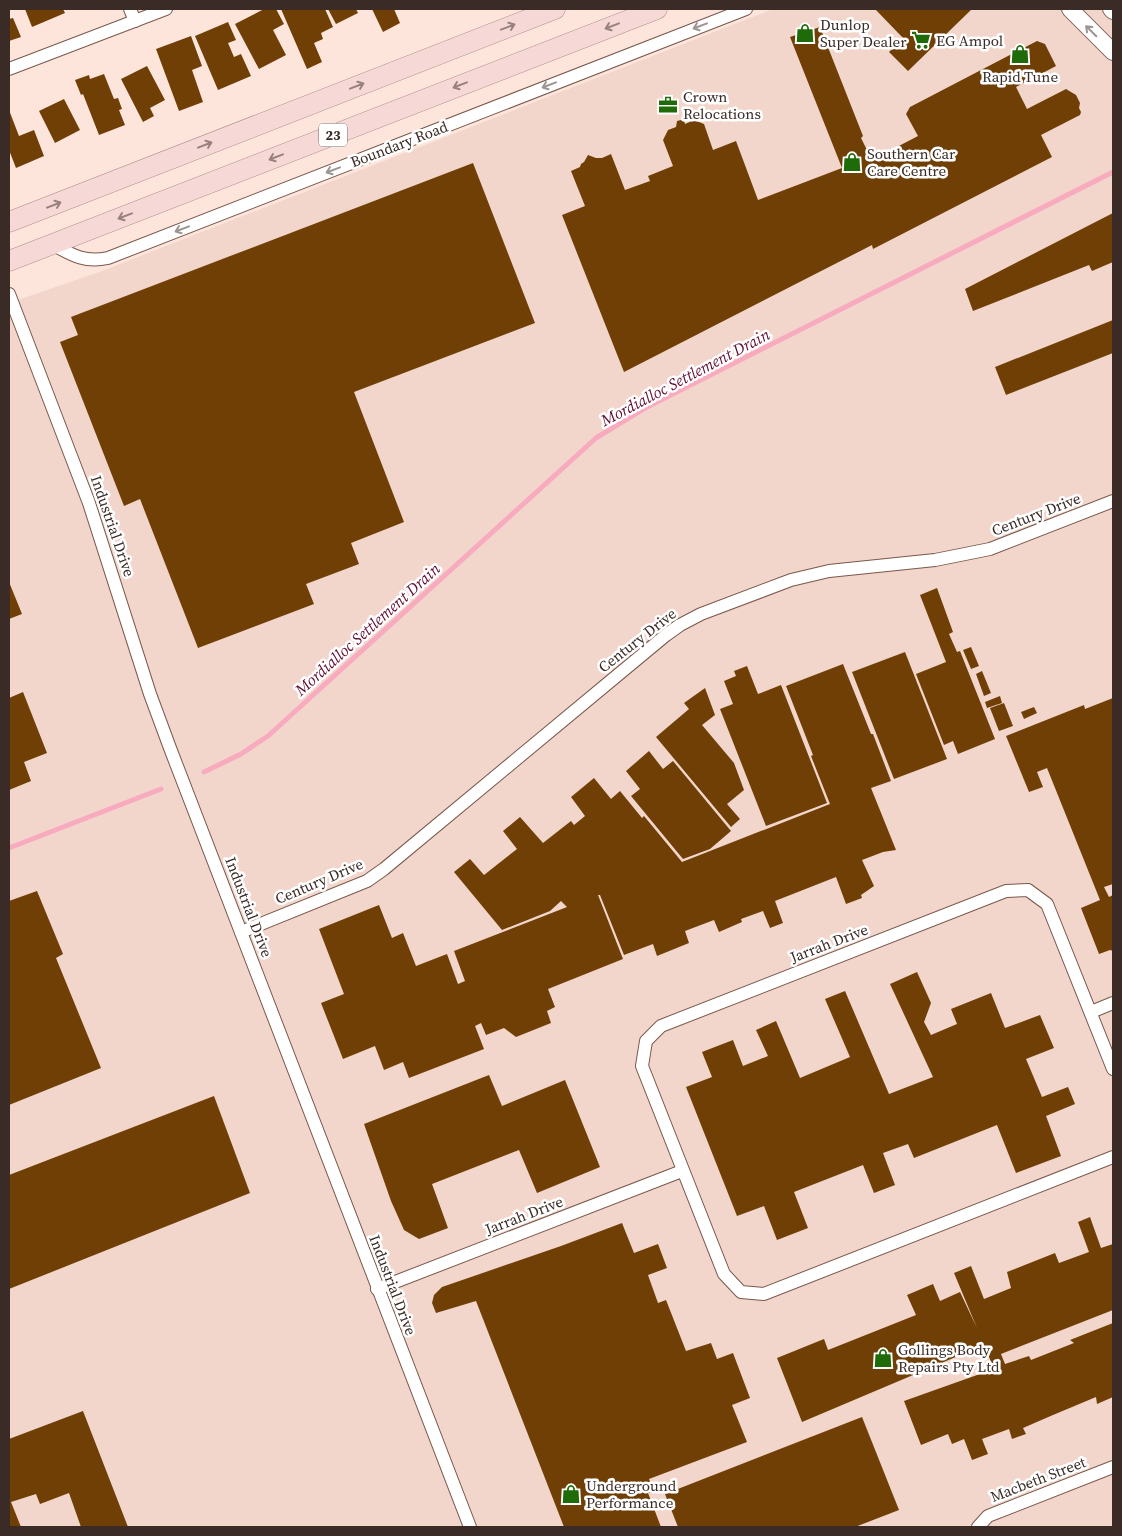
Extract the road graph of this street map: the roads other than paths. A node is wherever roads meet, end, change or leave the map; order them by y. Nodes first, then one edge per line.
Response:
1 (166, 9) edge
2 (555, 9) edge
3 (657, 9) edge
4 (746, 9) edge
5 (1070, 9) edge
6 (132, 15) edge
7 (1113, 52) edge
8 (9, 69) edge
9 (9, 222) edge
10 (52, 244) junction
11 (9, 261) edge
12 (9, 294) edge
13 (1113, 501) edge
14 (241, 932) junction
15 (1113, 1003) edge
16 (1091, 1012) junction
17 (1113, 1069) edge
18 (1113, 1157) edge
19 (682, 1171) junction
20 (377, 1289) junction
21 (1113, 1467) edge
22 (470, 1527) edge
23 (978, 1527) edge

1 - 6 street
9 -> 2 main road, 23
3 -> 10 main road, 23
4 -> 10 street, Boundary Road
7 -> 5 street
6 - 8 street
10 - 11 main road, 23
12 - 14 street, Industrial Drive
13 - 14 street, Century Drive
14 - 20 street, Industrial Drive
15 - 16 street
16 - 17 street, Jarrah Drive
16 - 19 street, Jarrah Drive
18 - 19 street, Jarrah Drive
19 - 20 street, Jarrah Drive
20 - 22 street, Industrial Drive
21 - 23 street, Macbeth Street

